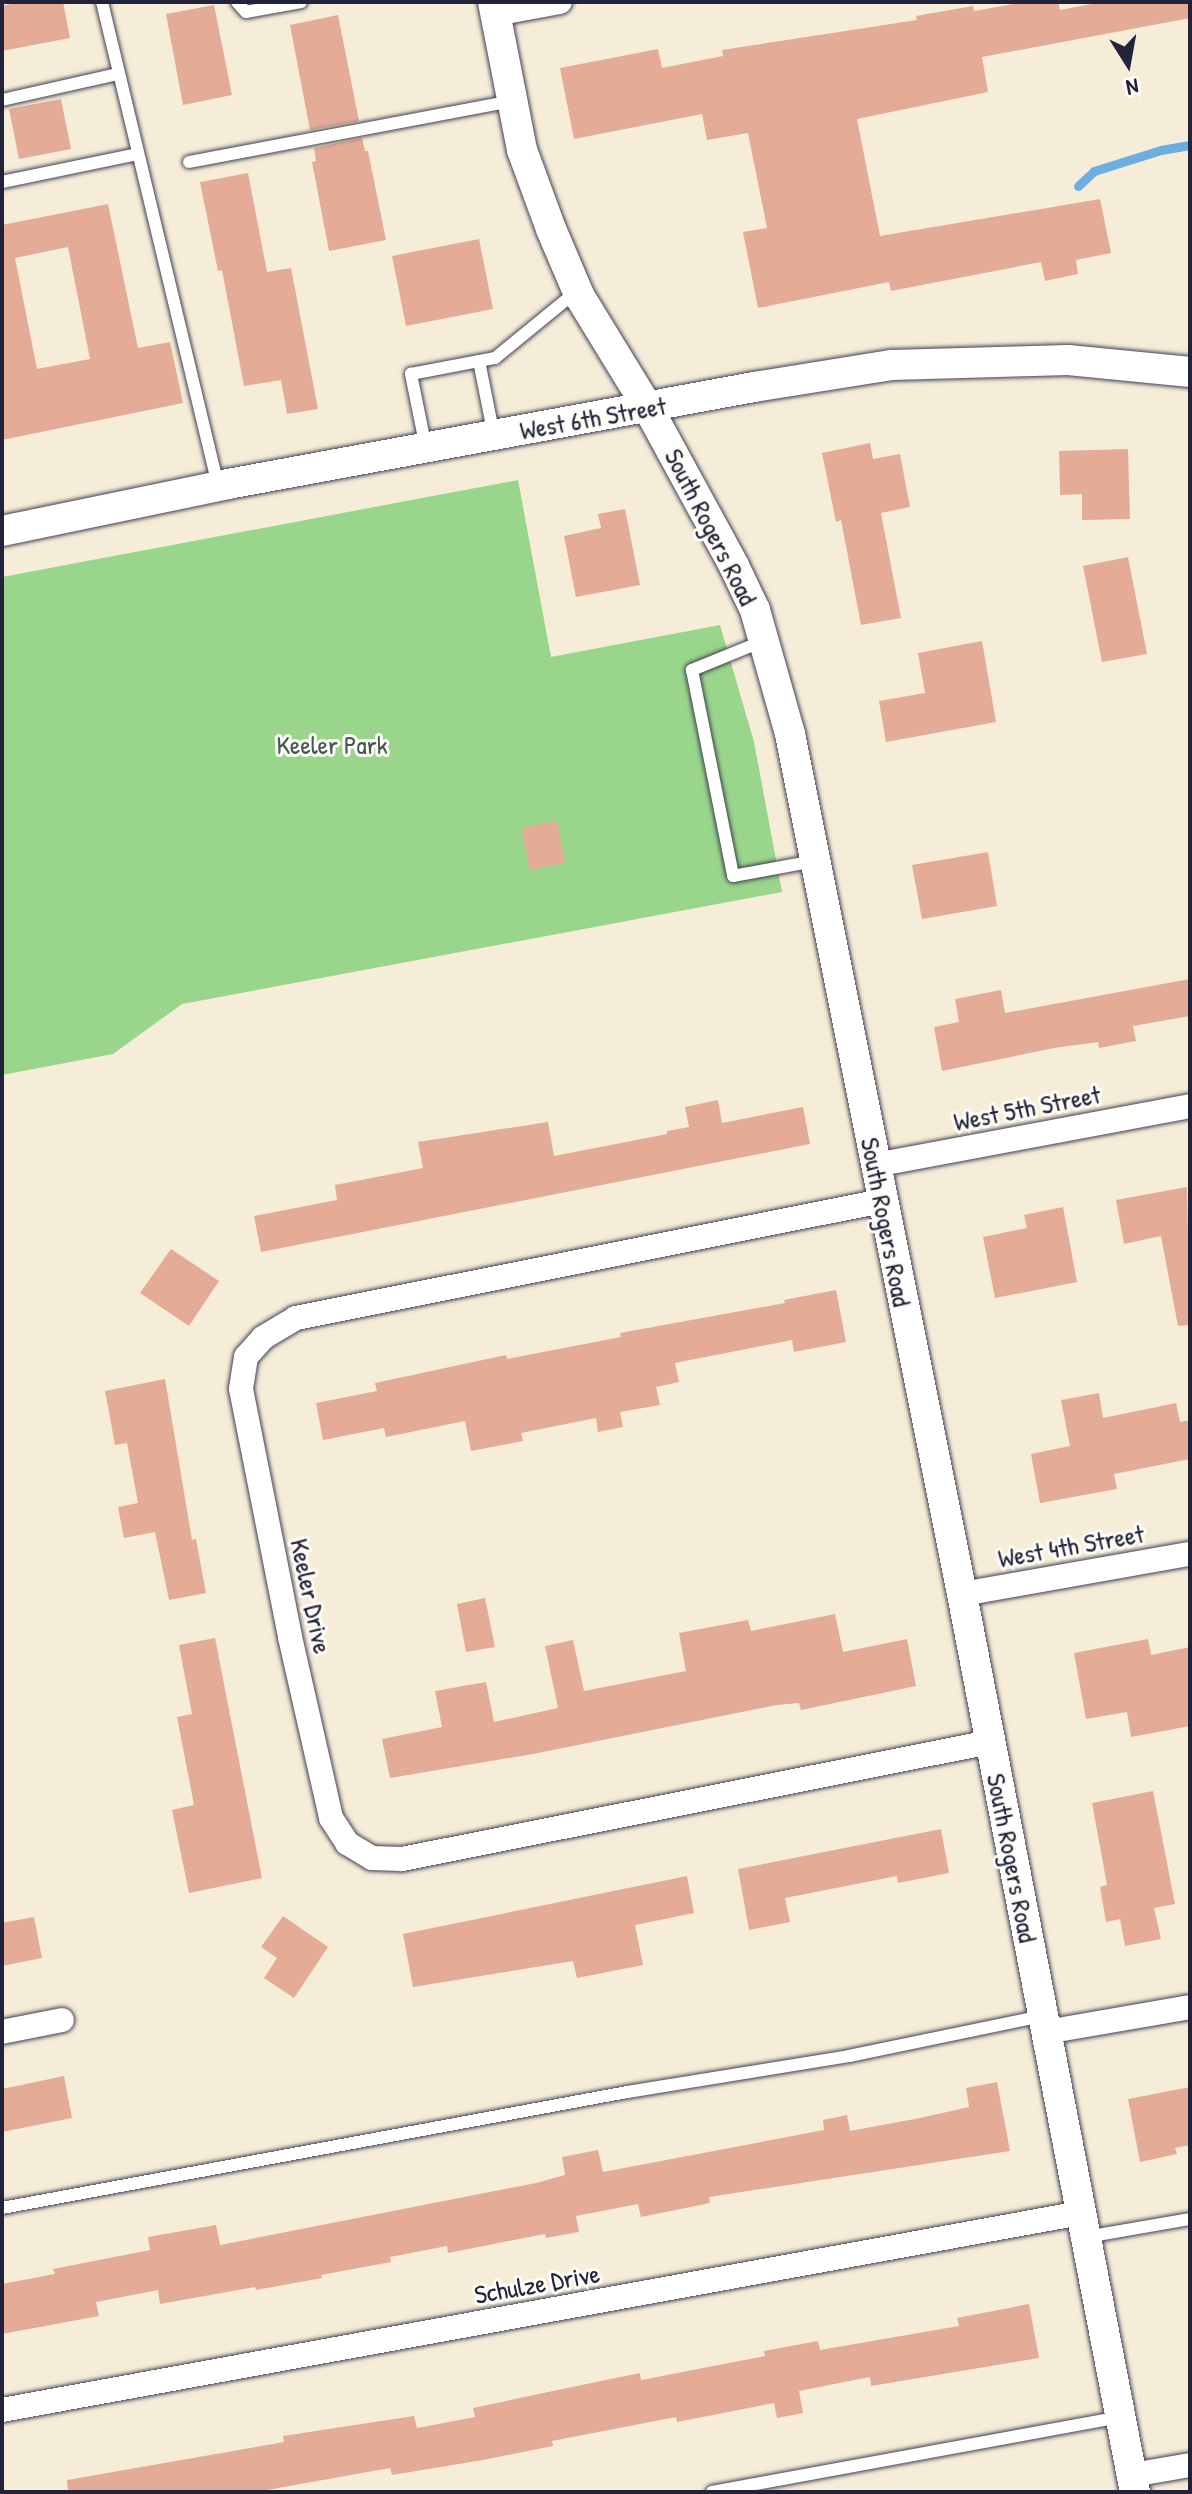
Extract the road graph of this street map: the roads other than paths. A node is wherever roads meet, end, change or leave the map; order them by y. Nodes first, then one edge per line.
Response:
1 (102, 2) edge
2 (237, 2) edge
3 (301, 2) edge
4 (560, 2) edge
5 (494, 8) edge
6 (117, 74) junction
7 (2, 100) edge
8 (512, 101) junction
9 (137, 154) junction
10 (189, 162) dead end
11 (2, 182) edge
12 (577, 291) junction
13 (479, 361) junction
14 (1190, 372) edge
15 (648, 408) junction
16 (494, 436) junction
17 (426, 448) junction
18 (218, 486) junction
19 (2, 531) edge
20 (763, 641) junction
21 (815, 861) junction
22 (1190, 1106) edge
23 (875, 1165) junction
24 (882, 1201) junction
25 (1190, 1554) edge
26 (962, 1594) junction
27 (990, 1742) junction
28 (1190, 2007) edge
29 (62, 2020) dead end
30 (1045, 2024) junction
31 (2, 2032) edge
32 (2, 2208) edge
33 (1190, 2219) edge
34 (1084, 2225) junction
35 (2, 2410) edge
36 (1121, 2417) junction
37 (1190, 2465) edge
38 (1133, 2483) edge
39 (712, 2492) edge

1 - 6 lane
2 - 3 lane
4 - 5 street
5 - 8 street, South Rogers Road
6 - 7 lane
6 - 9 lane
8 - 10 lane
8 - 12 street, South Rogers Road
9 - 11 lane
9 - 18 lane
12 - 13 lane
12 - 15 street, South Rogers Road
13 - 16 lane
13 - 17 lane
14 - 15 street, West 6th Street
15 - 16 street, West 6th Street
15 - 20 street, South Rogers Road
16 - 17 street, West 6th Street
17 - 18 street, West 6th Street
18 - 19 street, West 6th Street
20 - 21 street, South Rogers Road
20 - 21 lane
21 - 23 street, South Rogers Road
22 - 23 street, West 5th Street
23 - 24 street, South Rogers Road
24 - 26 street, South Rogers Road
24 - 27 street, Keeler Drive
25 - 26 street, West 4th Street
26 - 27 street, South Rogers Road
27 - 30 street, South Rogers Road
28 - 30 street
29 - 31 street
30 - 32 lane
30 - 34 street, South Rogers Road
33 - 34 lane
34 - 35 street, Schulze Drive
34 - 36 street, South Rogers Road
36 - 38 street, South Rogers Road
36 - 39 lane
37 - 38 street

